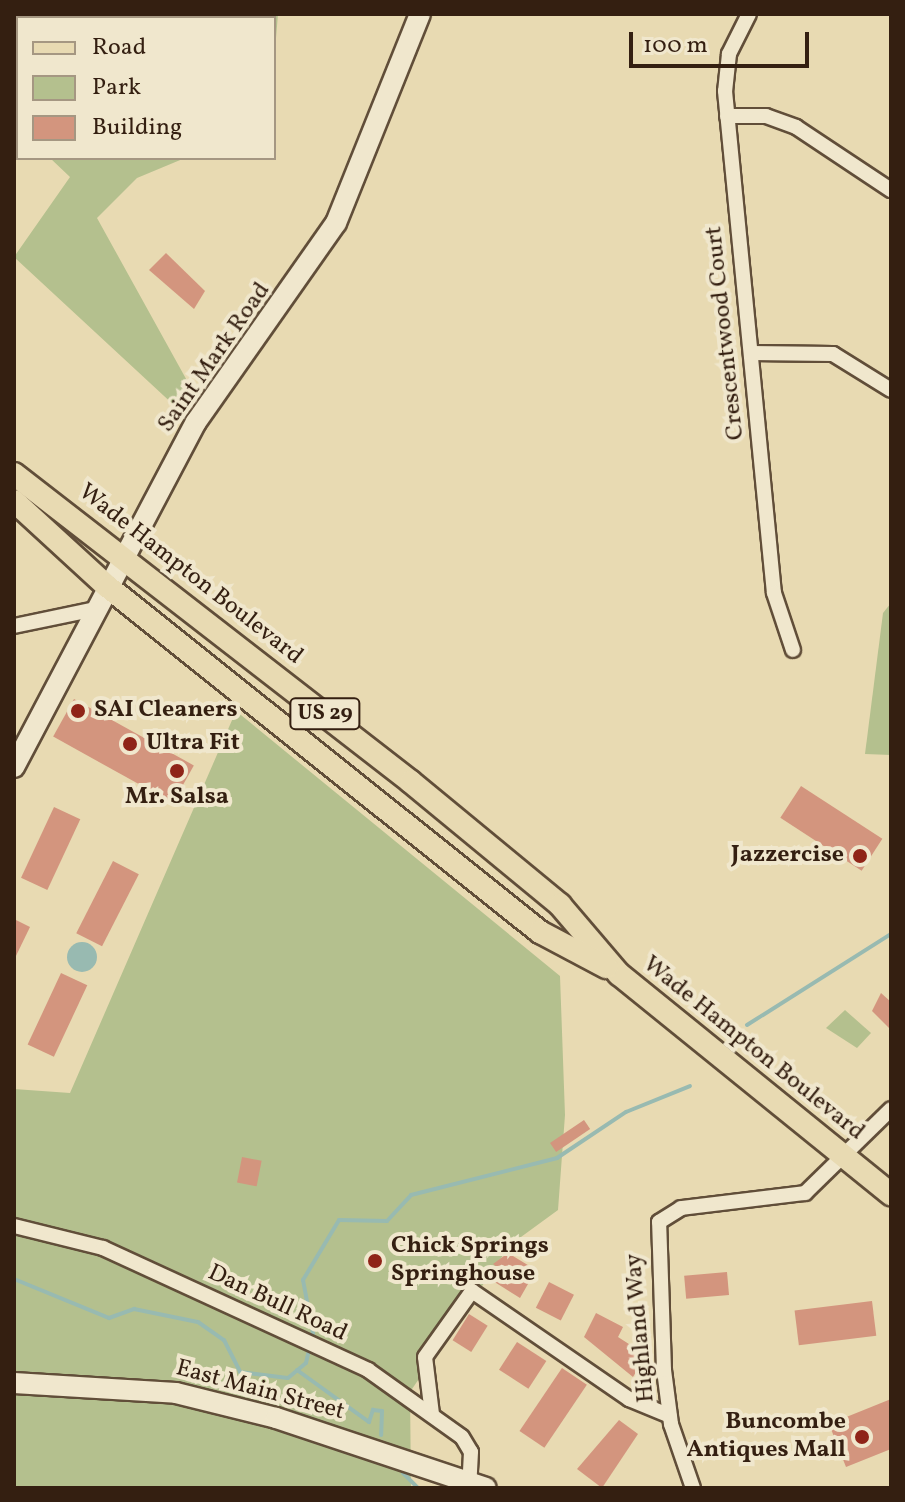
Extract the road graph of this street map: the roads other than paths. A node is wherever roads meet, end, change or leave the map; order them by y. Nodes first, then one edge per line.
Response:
1 (420, 14) edge
2 (749, 14) edge
3 (727, 116) junction
4 (891, 190) edge
5 (751, 353) junction
6 (891, 390) edge
7 (14, 474) edge
8 (14, 501) edge
9 (127, 556) junction
10 (108, 587) junction
11 (96, 609) junction
12 (14, 626) edge
13 (793, 650) dead end
14 (14, 767) edge
15 (411, 782) junction
16 (390, 810) junction
17 (619, 974) junction
18 (891, 1109) edge
19 (846, 1159) junction
20 (891, 1194) edge
21 (14, 1226) edge
22 (14, 1383) edge
23 (432, 1414) junction
24 (670, 1416) junction
25 (475, 1486) edge
26 (693, 1488) edge

1 - 9 street, Saint Mark Road
2 - 3 street, Crescentwood Court
3 - 4 street
3 - 5 street, Crescentwood Court
5 - 6 street
5 - 13 street, Crescentwood Court
7 - 9 main road, Wade Hampton Boulevard / US 29
8 - 10 main road, Wade Hampton Boulevard / US 29
9 - 10 street, Saint Mark Road
9 - 15 main road, Wade Hampton Boulevard / US 29
10 - 11 street, Saint Mark Road
10 - 16 main road, Wade Hampton Boulevard / US 29
11 - 12 street
11 - 14 street, Saint Mark Road
15 - 16 main road
15 - 17 main road, Wade Hampton Boulevard / US 29
16 - 17 main road, Wade Hampton Boulevard / US 29
17 - 19 main road, Wade Hampton Boulevard / US 29
18 - 19 street
19 - 20 main road, Wade Hampton Boulevard / US 29
19 - 24 street, Highland Way
21 - 23 street, Dan Bull Road
22 - 25 street, East Main Street
23 - 24 street
23 - 25 street, Dan Bull Road
24 - 26 street, Highland Way

